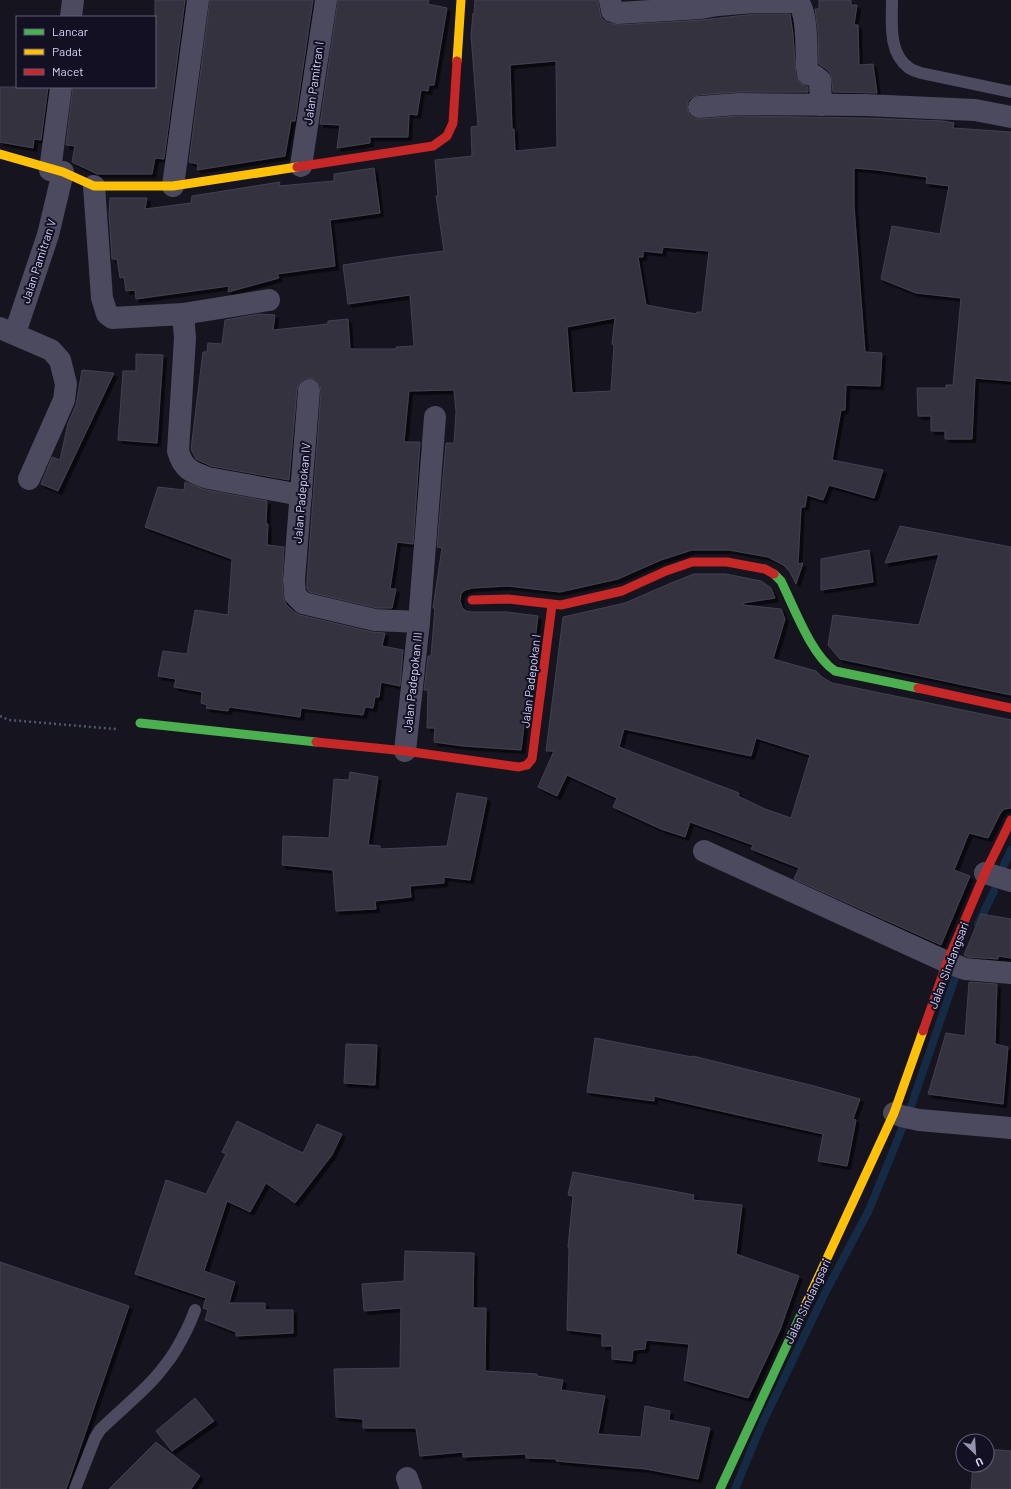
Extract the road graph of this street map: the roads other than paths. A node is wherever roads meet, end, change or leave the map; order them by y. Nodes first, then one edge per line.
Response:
1 (73, 0) edge
2 (198, 0) edge
3 (326, 0) edge
4 (461, 0) edge
5 (610, 0) edge
6 (892, 0) edge
7 (71, 16) edge
8 (61, 88) edge
9 (1011, 92) edge
10 (821, 105) junction
11 (699, 108) dead end
12 (1011, 117) edge
13 (0, 154) edge
14 (301, 166) junction
15 (56, 171) junction
16 (94, 186) junction
17 (173, 186) junction
18 (269, 300) dead end
19 (183, 314) junction
20 (7, 330) edge
21 (309, 390) dead end
22 (435, 417) dead end
23 (29, 479) dead end
24 (300, 495) junction
25 (295, 595) joint
26 (472, 600) dead end
27 (552, 605) junction
28 (419, 622) junction
29 (1011, 708) edge
30 (140, 723) road end
31 (405, 751) junction
32 (1011, 820) edge
33 (704, 851) dead end
34 (985, 873) junction
35 (1011, 881) edge
36 (947, 962) junction
37 (1011, 973) edge
38 (902, 1116) junction
39 (1011, 1128) edge
40 (196, 1310) dead end
41 (75, 1489) edge
42 (720, 1489) edge

1 - 7 street
2 - 17 street
3 - 14 street, Jalan Pamitran I
4 - 14 street
5 - 10 street
6 - 9 lane
8 - 15 street, Jalan Pamitran V
10 - 11 street
10 - 12 street
13 - 15 street
14 - 17 street
15 - 16 street
15 - 20 street, Jalan Pamitran V
16 - 17 street
16 - 19 street
18 - 19 street
19 - 24 street
20 - 23 street
21 - 24 street, Jalan Padepokan IV
22 - 28 street
24 - 25 street, Jalan Padepokan IV
25 - 28 street, Jalan Padepokan III
26 - 27 street
27 - 29 street
27 - 31 street, Jalan Padepokan I
28 - 31 street, Jalan Padepokan III
30 - 31 street
32 - 34 street, Jalan Sindangsari
33 - 36 street
34 - 35 street
34 - 36 street, Jalan Sindangsari
36 - 37 street
36 - 38 street, Jalan Sindangsari
38 - 39 street
38 - 42 street, Jalan Sindangsari
40 - 41 lane

